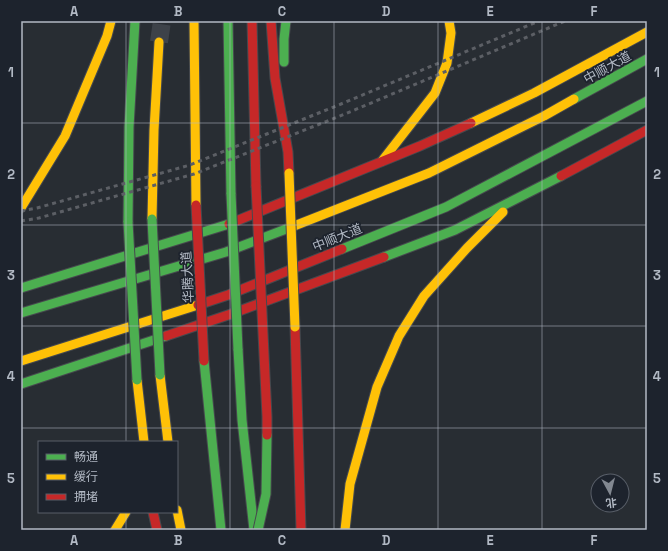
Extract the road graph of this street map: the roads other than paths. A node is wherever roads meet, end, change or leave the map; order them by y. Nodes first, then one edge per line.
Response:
1 (111, 21) edge
2 (135, 21) edge
3 (194, 21) edge
4 (228, 21) edge
5 (252, 21) edge
6 (271, 21) edge
7 (286, 21) edge
8 (449, 21) edge
9 (647, 32) edge
10 (159, 42) tunnel mouth
11 (647, 59) edge
12 (285, 71) dead end
13 (285, 86) dead end
14 (647, 101) edge
15 (647, 130) edge
16 (288, 152) junction
17 (382, 162) junction
18 (516, 200) junction
19 (21, 208) edge
20 (21, 288) edge
21 (21, 313) edge
22 (21, 361) edge
23 (21, 384) edge
24 (144, 441) edge
25 (168, 441) edge
26 (125, 513) edge
27 (153, 513) edge
28 (178, 513) edge
29 (114, 530) edge
30 (157, 530) edge
31 (181, 530) edge
32 (221, 530) edge
33 (254, 530) edge
34 (258, 530) edge
35 (301, 530) edge
36 (345, 530) edge

1 - 19 main road
2 - 24 main road, bridge
3 - 32 main road, 华腾大道, bridge
4 - 33 main road, bridge
5 - 34 main road, bridge
6 - 16 main road
7 - 12 main road
8 - 17 main road
9 - 17 main road
10 - 25 main road, bridge
11 - 21 main road, 中顺大道
13 - 16 main road
14 - 22 main road, 中顺大道
15 - 18 main road
16 - 35 main road, bridge
17 - 20 main road
18 - 23 main road
18 - 36 main road
26 - 29 main road
27 - 30 main road
28 - 31 main road

